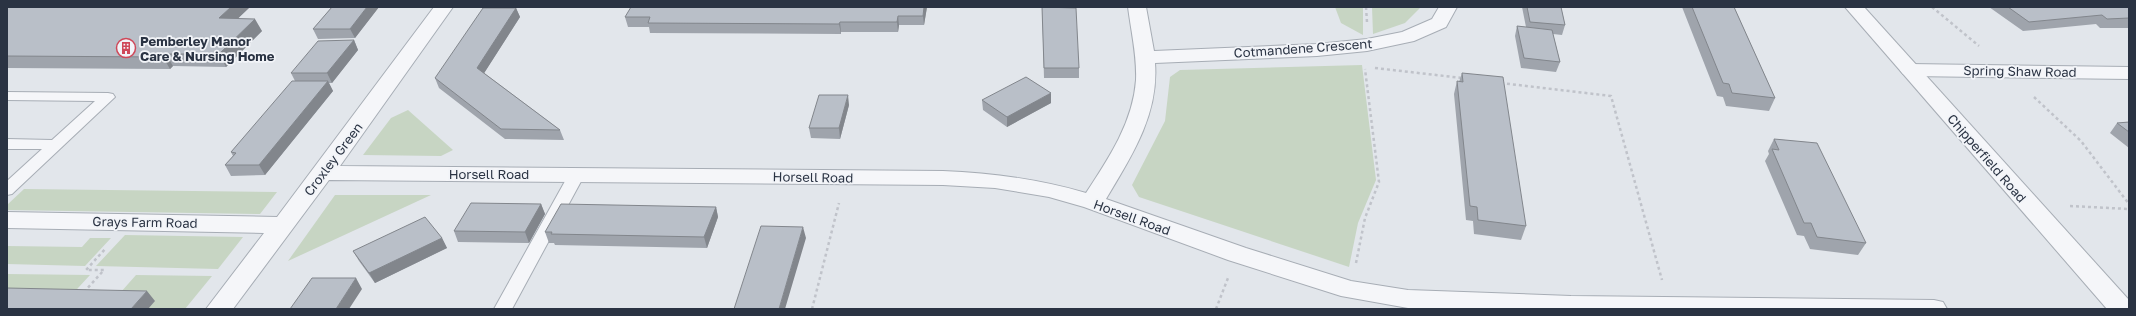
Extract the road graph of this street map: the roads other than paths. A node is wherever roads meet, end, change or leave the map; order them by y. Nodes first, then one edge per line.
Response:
1 (444, 7) edge
2 (1137, 7) edge
3 (1448, 7) edge
4 (1854, 7) edge
5 (1145, 57) junction
6 (1910, 70) junction
7 (2129, 73) edge
8 (7, 96) edge
9 (7, 144) edge
10 (57, 145) junction
11 (323, 174) junction
12 (577, 174) junction
13 (7, 190) edge
14 (1092, 202) junction
15 (7, 220) edge
16 (282, 225) junction
17 (220, 309) edge
18 (503, 309) edge
19 (1934, 309) edge
20 (2122, 309) edge

1 - 11 street, Croxley Green
2 - 5 street
3 - 5 street, Cotmandene Crescent
4 - 6 street, Chipperfield Road
5 - 14 street
6 - 7 street, Spring Shaw Road
6 - 20 street, Chipperfield Road
8 - 10 lane
9 - 10 lane
10 - 13 lane
11 - 12 street, Horsell Road
11 - 16 street, Croxley Green
12 - 14 street, Horsell Road
12 - 18 lane
14 - 19 street, Horsell Road
15 - 16 street, Grays Farm Road
16 - 17 street, Croxley Green

